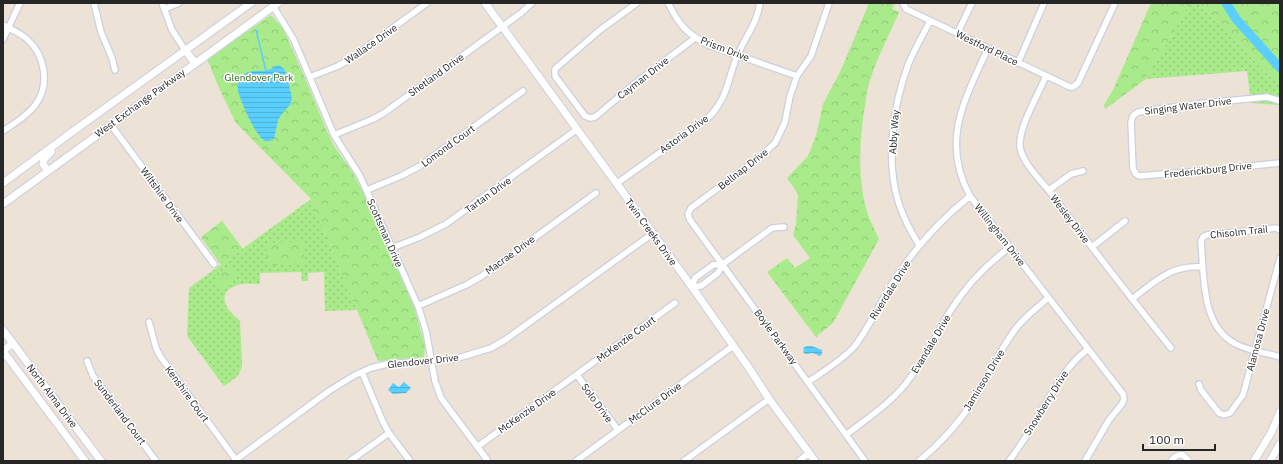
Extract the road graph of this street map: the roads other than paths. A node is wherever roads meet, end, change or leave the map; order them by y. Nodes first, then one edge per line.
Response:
1 (20, 3) edge
2 (94, 3) edge
3 (179, 3) edge
4 (251, 3) edge
5 (427, 3) edge
6 (485, 3) edge
7 (532, 3) edge
8 (637, 3) edge
9 (760, 3) edge
10 (829, 3) edge
11 (972, 3) edge
12 (1044, 3) edge
13 (1115, 3) edge
14 (671, 4) edge
15 (903, 4) edge
16 (276, 5) edge
17 (163, 6) edge
18 (930, 21) junction
19 (6, 26) edge
20 (502, 27) junction
21 (957, 34) junction
22 (696, 38) junction
23 (3, 39) edge
24 (988, 48) junction
25 (185, 50) junction
26 (738, 54) junction
27 (195, 63) junction
28 (1018, 63) junction
29 (114, 70) dead end
30 (797, 76) junction
31 (1046, 76) junction
32 (310, 77) junction
33 (523, 91) dead end
34 (1280, 101) edge
35 (82, 124) junction
36 (111, 125) junction
37 (576, 130) junction
38 (3, 132) edge
39 (334, 135) junction
40 (1280, 163) edge
41 (48, 171) junction
42 (1083, 171) dead end
43 (1136, 174) joint
44 (3, 183) edge
45 (616, 184) junction
46 (367, 190) junction
47 (1049, 190) junction
48 (596, 193) dead end
49 (970, 196) junction
50 (3, 204) edge
51 (688, 214) joint
52 (1125, 221) dead end
53 (784, 227) dead end
54 (1280, 230) edge
55 (652, 234) junction
56 (919, 245) junction
57 (1010, 247) junction
58 (1092, 247) junction
59 (392, 248) junction
60 (1280, 258) edge
61 (214, 264) dead end
62 (723, 264) junction
63 (1203, 267) junction
64 (692, 287) junction
65 (1048, 298) junction
66 (1132, 299) junction
67 (675, 303) dead end
68 (418, 306) junction
69 (149, 322) dead end
70 (3, 330) edge
71 (13, 343) junction
72 (733, 346) junction
73 (1171, 348) dead end
74 (1088, 349) junction
75 (1255, 350) junction
76 (3, 351) edge
77 (1280, 357) edge
78 (87, 361) dead end
79 (431, 361) junction
80 (362, 372) junction
81 (577, 375) junction
82 (808, 382) junction
83 (1199, 384) dead end
84 (768, 399) junction
85 (1280, 412) edge
86 (618, 430) junction
87 (389, 433) junction
88 (846, 434) junction
89 (1280, 444) edge
90 (477, 447) junction
91 (809, 453) junction
92 (235, 460) edge
93 (85, 461) edge
94 (101, 461) edge
95 (156, 461) edge
96 (350, 461) edge
97 (410, 461) edge
98 (488, 461) edge
99 (576, 461) edge
100 (684, 461) edge
101 (799, 461) edge
102 (815, 461) edge
103 (865, 461) edge
104 (918, 461) edge
105 (1009, 461) edge
106 (1085, 461) edge
107 (1172, 461) edge
108 (1189, 461) edge
109 (1254, 461) edge
110 (1270, 461) edge

1 - 19 street
2 - 29 street
3 - 17 street
4 - 25 main road, West Exchange Parkway
5 - 32 street, Wallace Drive
6 - 20 main road, Twin Creeks Drive
7 - 20 street, Shetland Drive
8 - 22 street, Cayman Drive
9 - 26 street, Astoria Drive
10 - 30 street, Bellnap Drive
11 - 21 street
12 - 28 street
13 - 31 street, Westford Place
14 - 22 street, Prism Drive
15 - 18 street, Westford Place
16 - 27 main road, West Exchange Parkway
16 - 32 street, Scottsman Drive
17 - 25 street
18 - 21 street, Westford Place
18 - 56 street, Abby Way
19 - 23 street
19 - 38 street
20 - 37 main road, Twin Creeks Drive
20 - 39 street, Shetland Drive
21 - 24 street, Westford Place
22 - 26 street, Prism Drive
24 - 28 street, Westford Place
24 - 49 street, Willingham Drive
25 - 27 main road
25 - 35 main road, West Exchange Parkway
26 - 30 street, Prism Drive
26 - 45 street, Astoria Drive
27 - 36 main road, West Exchange Parkway
28 - 31 street, Westford Place
30 - 51 street, Bellnap Drive
31 - 47 street, Wesley Drive
32 - 39 street, Scottsman Drive
33 - 46 street, Lomond Court
34 - 43 street, Singing Water Drive
35 - 41 main road
35 - 44 main road, West Exchange Parkway
36 - 41 main road, West Exchange Parkway
36 - 61 street, Wiltshire Drive
37 - 45 main road, Twin Creeks Drive
37 - 59 street, Tartan Drive
39 - 46 street, Scottsman Drive
40 - 43 street, Frederickburg Drive
41 - 50 main road, West Exchange Parkway
42 - 47 street
45 - 55 main road, Twin Creeks Drive
46 - 59 street, Scottsman Drive
47 - 58 street, Wesley Drive
48 - 68 street, Macrae Drive
49 - 56 street, Riverdale Drive
49 - 57 street, Willingham Drive
51 - 62 street, Boyle Parkway
52 - 58 street
53 - 62 street
54 - 63 street, Chisolm Trail
55 - 64 main road, Twin Creeks Drive
55 - 79 street, Glendover Drive
56 - 82 street, Riverdale Drive
57 - 65 street, Willingham Drive
57 - 88 street, Evandale Drive
58 - 66 street, Wesley Drive
59 - 68 street, Scottsman Drive
60 - 75 street, Alamosa Drive
62 - 64 street
62 - 64 street
62 - 82 street, Boyle Parkway
63 - 66 street
63 - 75 street
64 - 72 main road, Twin Creeks Drive
65 - 74 street, Willingham Drive
65 - 104 street, Jaminson Drive
66 - 73 street, Wesley Drive
67 - 81 street, McKenzie Court
68 - 79 street, Scottsman Drive
69 - 92 street, Kenshire Court
70 - 71 main road, North Alma Drive
71 - 76 main road
71 - 94 main road, North Alma Drive
72 - 84 main road, Twin Creeks Drive
72 - 86 street, McClure Drive
74 - 105 street, Snowberry Drive
74 - 106 street, Willingham Drive
75 - 77 street
75 - 83 street, Alamosa Drive
76 - 93 main road, North Alma Drive
78 - 95 street, Sunderland Court
79 - 80 street, Glendover Drive
79 - 90 street, Scottsman Drive
80 - 87 street
80 - 92 street, Glendover Drive
81 - 86 street, Solo Drive
81 - 90 street, McKenzie Drive
82 - 88 street, Boyle Parkway
84 - 91 main road, Twin Creeks Drive
84 - 100 street
85 - 109 main road
86 - 99 street, McClure Drive
87 - 96 street
87 - 97 street
88 - 103 street, Boyle Parkway
89 - 110 main road
90 - 98 street, Scottsman Drive
91 - 101 street
91 - 102 main road, Twin Creeks Drive
107 - 108 street

